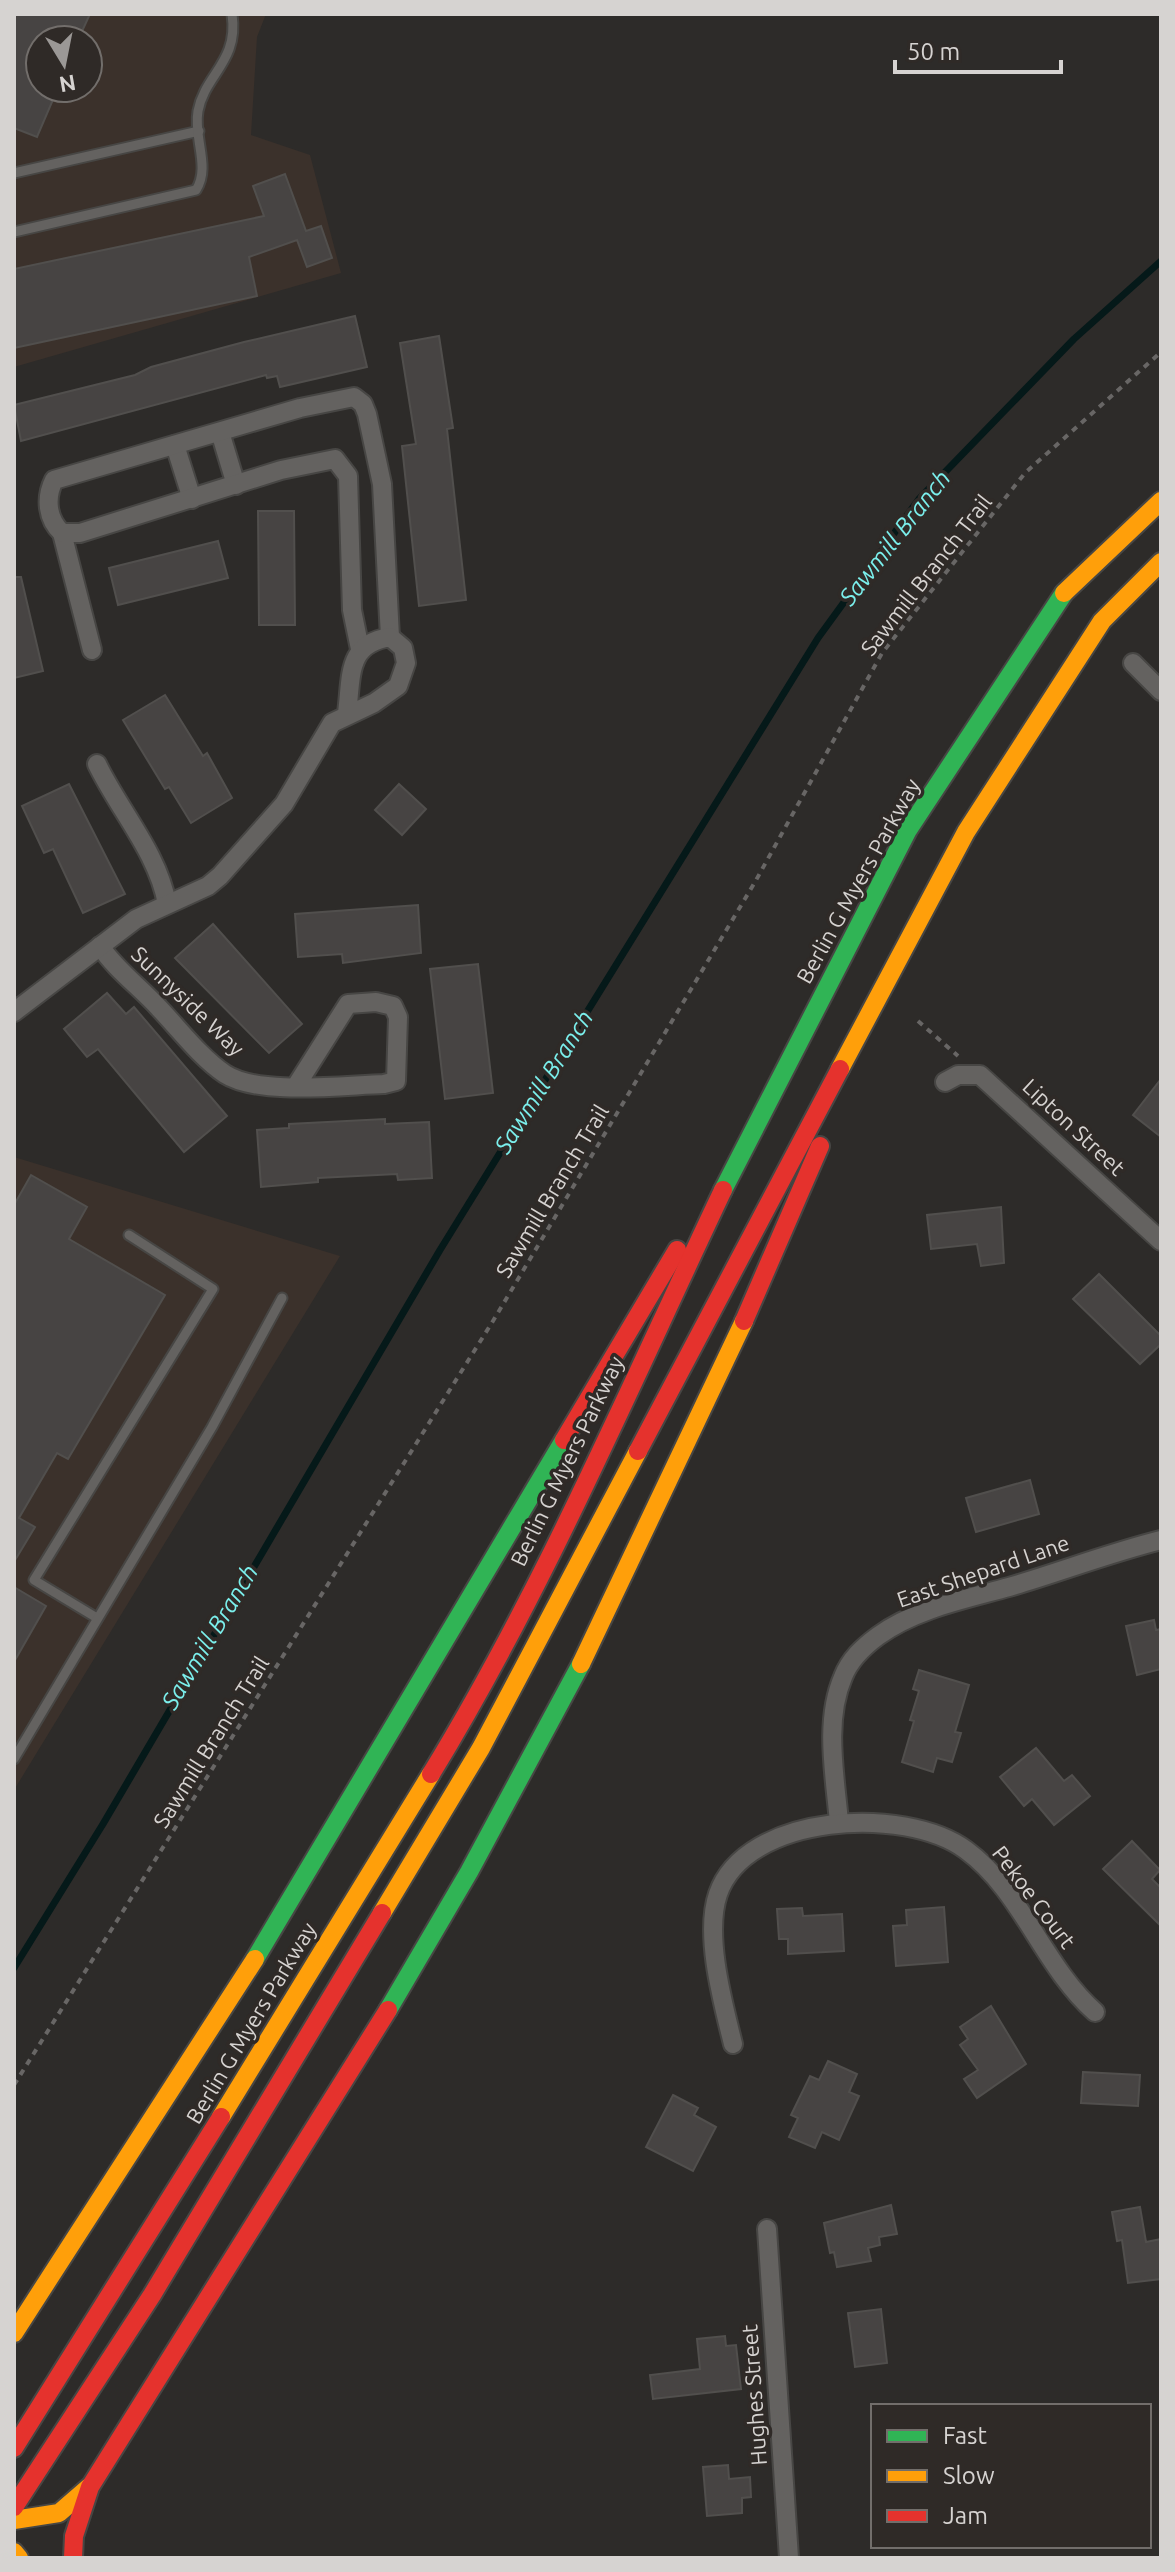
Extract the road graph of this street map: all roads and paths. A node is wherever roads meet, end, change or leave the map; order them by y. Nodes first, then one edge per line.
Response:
1 (232, 14) edge
2 (199, 131) junction
3 (14, 173) edge
4 (14, 232) edge
5 (1161, 352) edge
6 (220, 432) junction
7 (175, 445) junction
8 (236, 485) junction
9 (192, 499) junction
10 (1161, 501) edge
11 (62, 533) junction
12 (1161, 562) edge
13 (390, 637) junction
14 (360, 649) junction
15 (92, 650) dead end
16 (1133, 663) dead end
17 (1161, 691) edge
18 (347, 713) junction
19 (97, 764) dead end
20 (167, 904) junction
21 (100, 946) junction
22 (892, 976) junction
23 (14, 1012) edge
24 (918, 1021) dead end
25 (980, 1075) junction
26 (945, 1082) dead end
27 (296, 1086) junction
28 (758, 1116) junction
29 (129, 1235) dead end
30 (1161, 1241) edge
31 (282, 1298) dead end
32 (1161, 1540) edge
33 (97, 1618) junction
34 (14, 1759) edge
35 (839, 1822) junction
36 (1095, 2012) dead end
37 (733, 2044) dead end
38 (14, 2085) edge
39 (767, 2229) dead end
40 (15, 2334) edge
41 (14, 2448) edge
42 (90, 2487) junction
43 (14, 2507) edge
44 (14, 2520) edge
45 (14, 2552) edge
46 (19, 2558) edge
47 (73, 2558) edge
48 (789, 2558) edge

1 - 2 lane
2 - 3 lane
2 - 4 lane
5 - 38 path, Sawmill Branch Trail
6 - 7 street
6 - 8 street
6 - 13 street
7 - 9 street
7 - 11 street
8 - 9 street
8 - 14 street
9 - 11 street
10 - 28 main road, Berlin G Myers Parkway
11 - 15 street
12 - 22 main road
13 - 14 street
13 - 18 street
14 - 18 street
16 - 17 street
18 - 20 street
19 - 20 street
20 - 21 street
21 - 23 street
21 - 27 street, Sunnyside Way
22 - 42 main road
22 - 43 main road
24 - 25 path
25 - 26 street
25 - 30 street, Lipton Street
27 - 27 street, Sunnyside Way
28 - 40 main road
28 - 41 main road, Berlin G Myers Parkway
29 - 33 lane
31 - 33 lane
32 - 35 street, East Shepard Lane
33 - 34 lane
35 - 36 street, Pekoe Court
35 - 37 street, Pekoe Court
39 - 48 street, Hughes Street
42 - 44 main road
42 - 47 main road
45 - 46 main road

